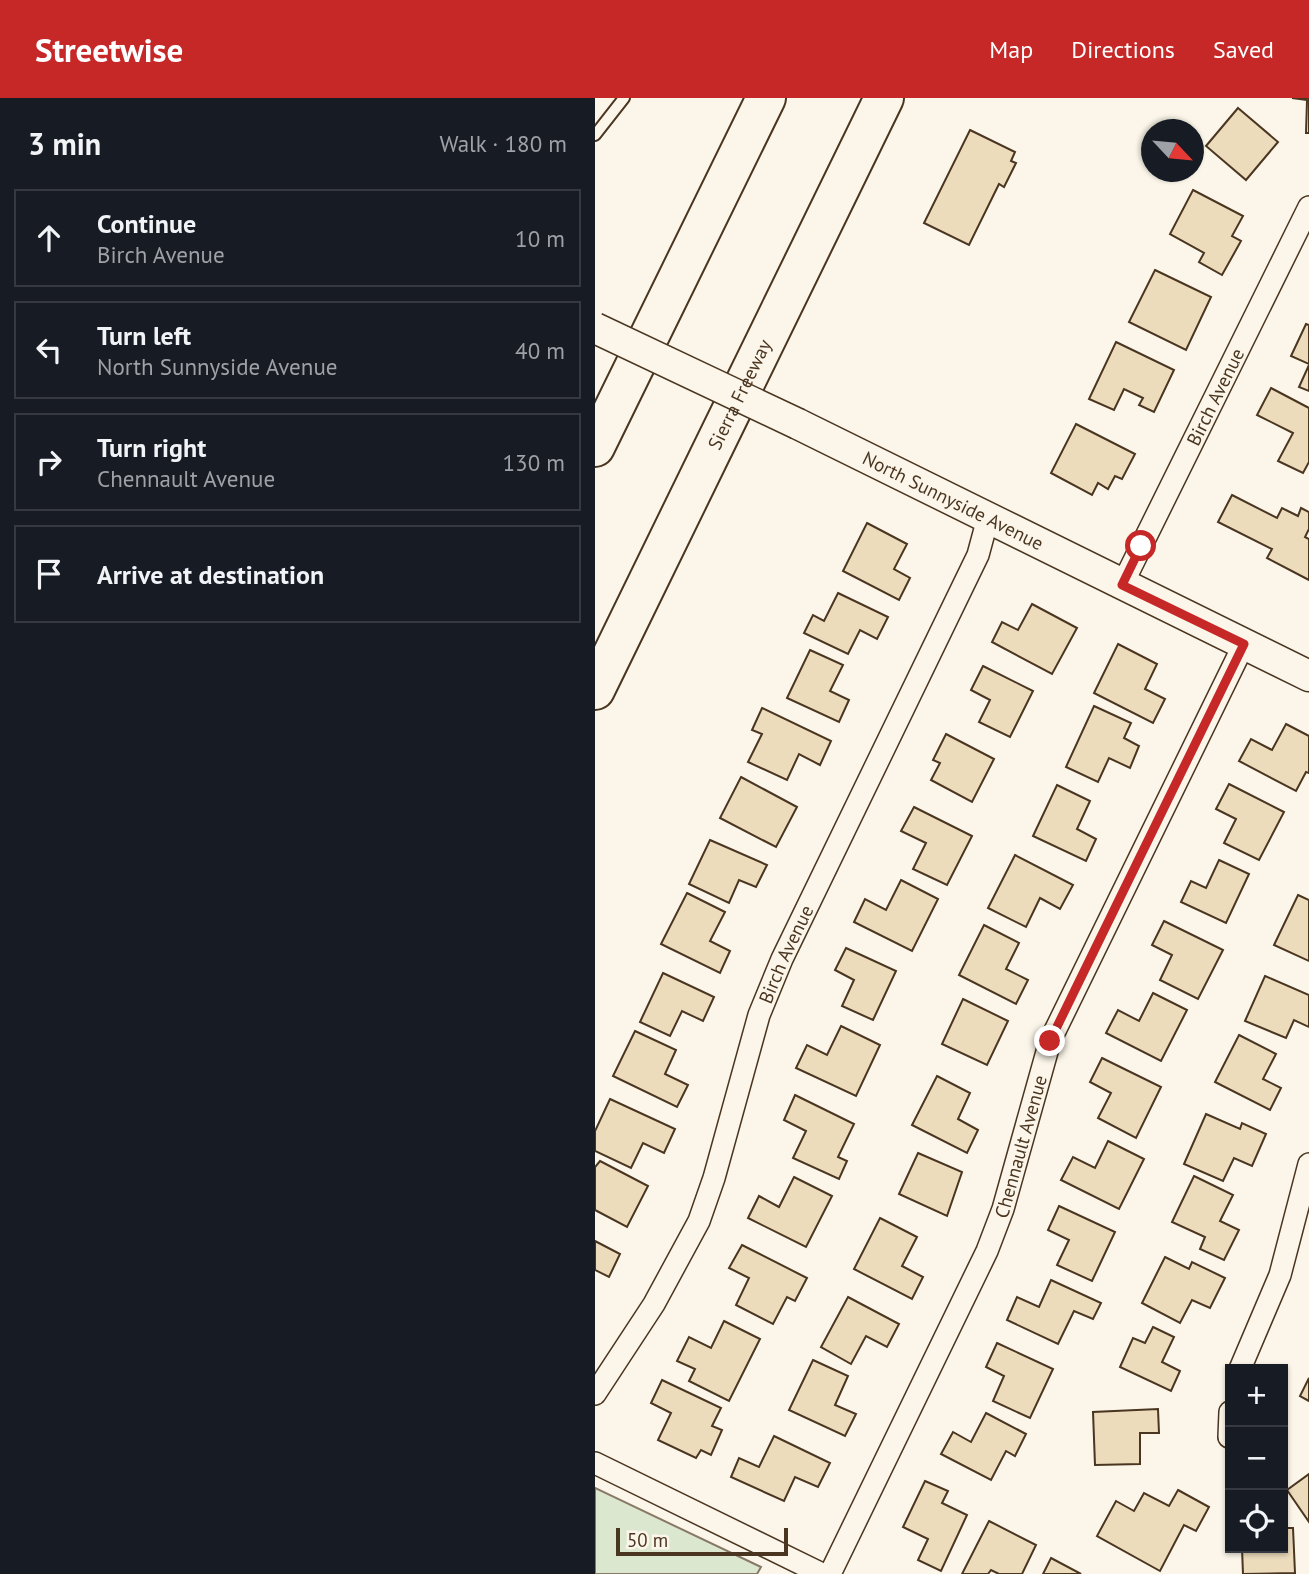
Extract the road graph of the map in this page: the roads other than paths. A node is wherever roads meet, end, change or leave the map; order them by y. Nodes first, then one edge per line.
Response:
1 (624, 98) edge
2 (766, 98) edge
3 (884, 98) edge
4 (595, 135) edge
5 (1309, 207) edge
6 (595, 328) edge
7 (595, 447) edge
8 (988, 518) junction
9 (1122, 585) junction
10 (1244, 644) junction
11 (1309, 676) edge
12 (595, 690) edge
13 (1309, 1164) edge
14 (1305, 1205) edge
15 (1242, 1364) edge
16 (595, 1394) edge
17 (595, 1463) edge
18 (822, 1574) edge
19 (830, 1574) edge

1 - 4 lane
2 - 7 highway
3 - 12 highway, Sierra Freeway
5 - 9 street, Birch Avenue
6 - 8 main road, North Sunnyside Avenue, bridge
8 - 9 main road, North Sunnyside Avenue
8 - 16 street, Birch Avenue
9 - 10 main road, North Sunnyside Avenue
10 - 11 main road, North Sunnyside Avenue
10 - 19 street, Chennault Avenue
13 - 14 street
14 - 15 street
17 - 18 street

